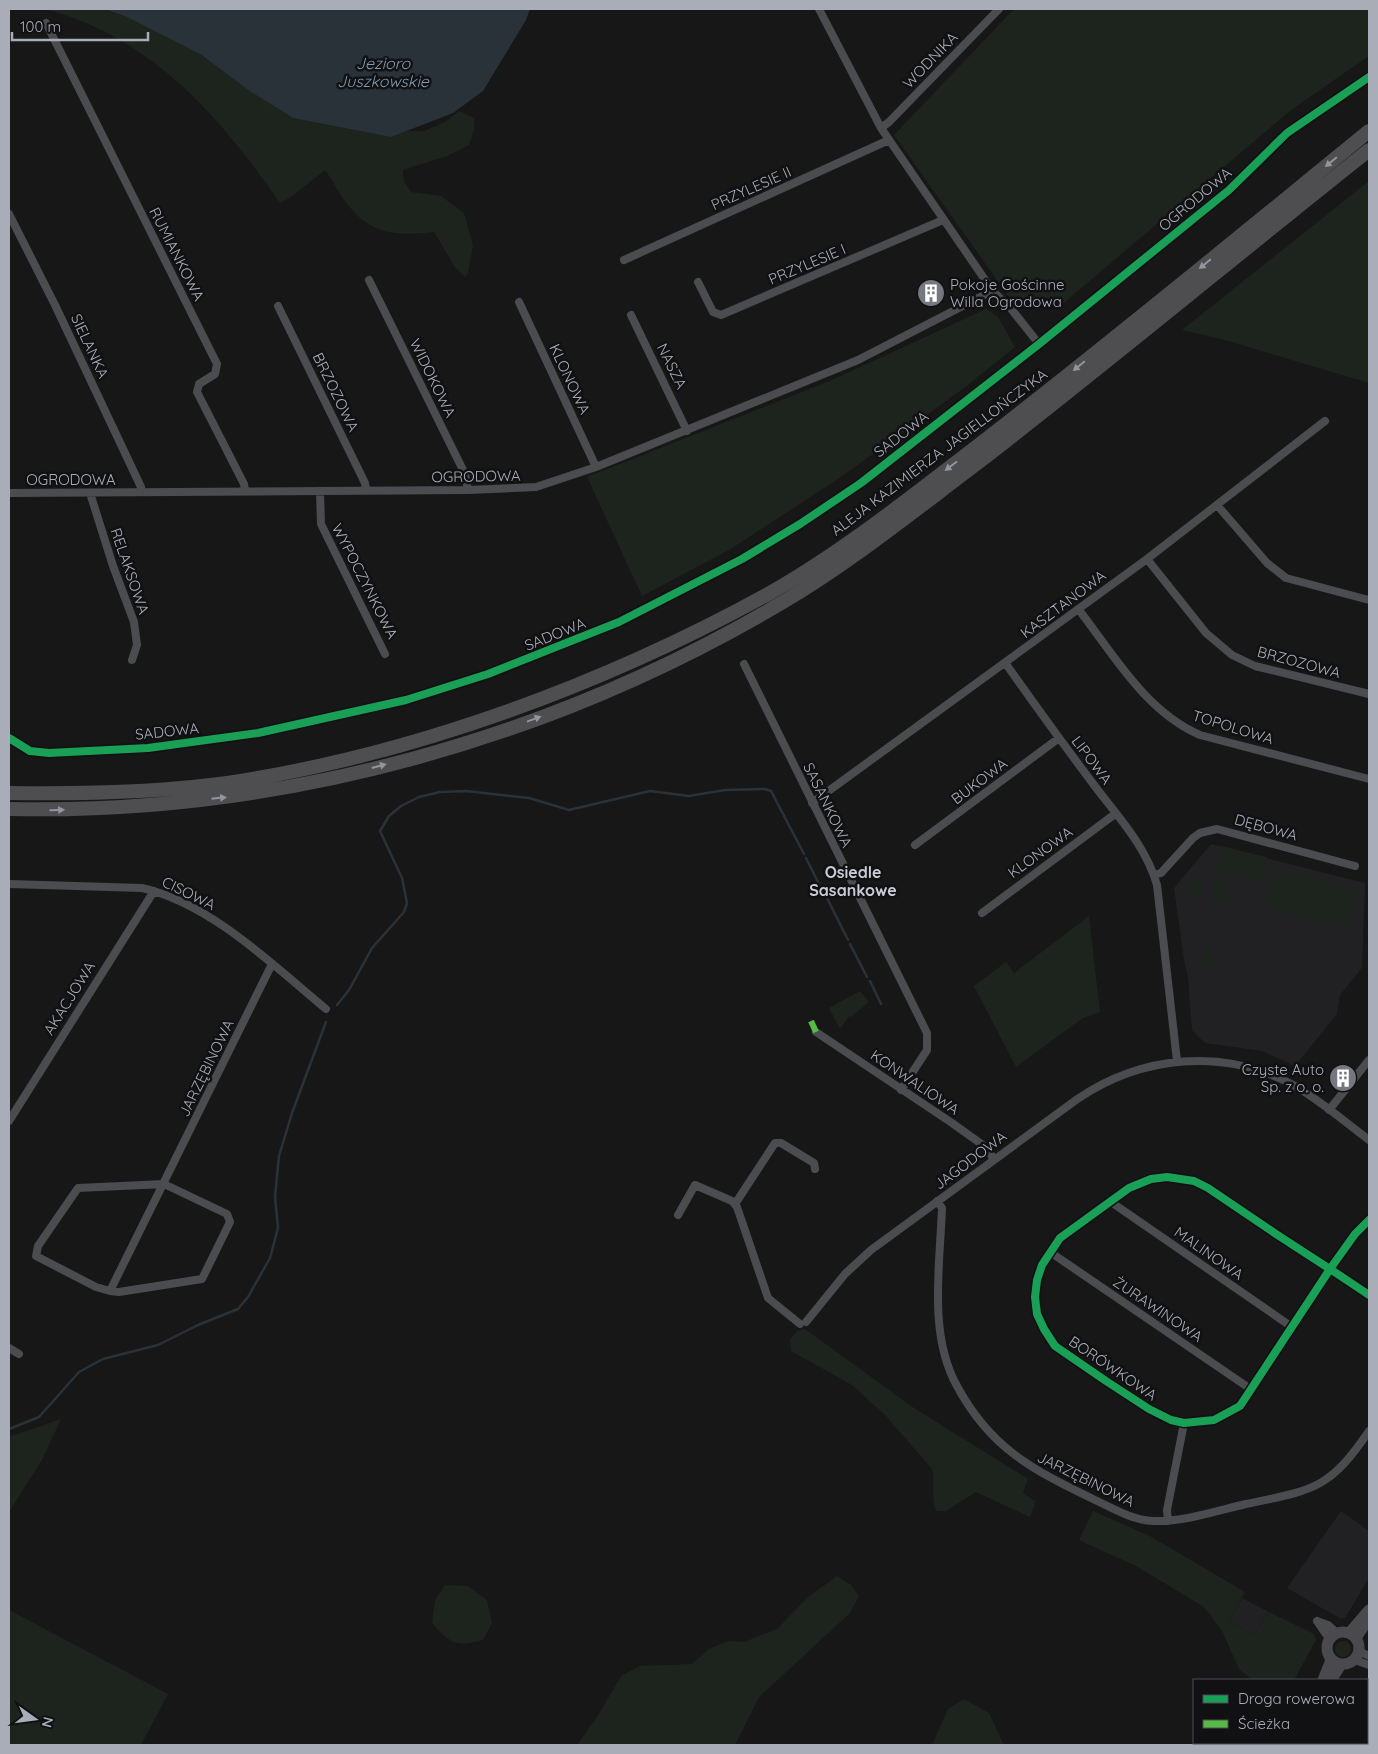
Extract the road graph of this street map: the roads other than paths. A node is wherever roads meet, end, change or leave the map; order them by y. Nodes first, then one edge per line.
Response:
1 (818, 9) edge
2 (998, 9) edge
3 (46, 23) dead end
4 (1369, 76) edge
5 (880, 128) junction
6 (1369, 131) edge
7 (889, 140) junction
8 (1369, 150) edge
9 (9, 214) edge
10 (943, 220) junction
11 (624, 260) dead end
12 (369, 280) dead end
13 (698, 282) dead end
14 (992, 290) junction
15 (519, 302) dead end
16 (278, 306) dead end
17 (631, 315) dead end
18 (1040, 344) junction
19 (1325, 421) dead end
20 (687, 431) junction
21 (596, 467) junction
22 (366, 490) junction
23 (468, 490) junction
24 (245, 491) junction
25 (320, 491) junction
26 (90, 492) junction
27 (142, 492) junction
28 (9, 493) edge
29 (1217, 505) junction
30 (1147, 559) junction
31 (1369, 600) edge
32 (1079, 610) junction
33 (386, 654) dead end
34 (132, 660) dead end
35 (744, 664) dead end
36 (1006, 664) junction
37 (1369, 694) edge
38 (9, 738) edge
39 (1058, 738) junction
40 (1369, 779) edge
41 (9, 793) edge
42 (812, 803) junction
43 (9, 809) edge
44 (1115, 814) junction
45 (915, 845) dead end
46 (1355, 866) dead end
47 (1154, 875) junction
48 (9, 884) edge
49 (154, 890) junction
50 (982, 913) dead end
51 (272, 964) junction
52 (326, 1009) dead end
53 (816, 1032) dead end
54 (1369, 1060) edge
55 (1177, 1061) junction
56 (902, 1090) junction
57 (1329, 1110) junction
58 (9, 1121) edge
59 (1369, 1140) edge
60 (994, 1160) junction
61 (815, 1169) dead end
62 (164, 1184) junction
63 (937, 1201) junction
64 (1111, 1202) junction
65 (735, 1204) junction
66 (678, 1215) dead end
67 (1369, 1220) edge
68 (1050, 1252) junction
69 (1330, 1269) junction
70 (110, 1291) junction
71 (1369, 1295) edge
72 (1292, 1328) junction
73 (9, 1348) edge
74 (19, 1354) dead end
75 (1252, 1390) junction
76 (1184, 1423) junction
77 (1369, 1430) edge
78 (1168, 1521) junction
79 (1369, 1610) edge
80 (1369, 1618) edge
81 (1343, 1636) junction
82 (1361, 1656) edge
83 (1336, 1662) junction
84 (1369, 1665) edge
85 (1324, 1679) edge
86 (1331, 1679) edge

1 - 5 street
2 - 5 street, WODNIKA
3 - 24 street, RUMIANKOWA
4 - 18 street, OGRODOWA
5 - 7 street
6 -> 41 highway, ALEJA KAZIMIERZA JAGIELLOŃCZYKA
7 - 10 street
7 - 11 street, PRZYLESIE II
43 -> 8 highway, ALEJA KAZIMIERZA JAGIELLOŃCZYKA
9 - 27 street, SIELANKA
10 - 13 street, PRZYLESIE I
10 - 14 street
12 - 23 street, WIDOKOWA
14 - 18 street
14 - 20 street, OGRODOWA
15 - 21 street, KLONOWA
16 - 22 street, BRZOZOWA
17 - 20 street, NASZA
18 - 38 street, SADOWA
19 - 29 street, KASZTANOWA
20 - 21 street, OGRODOWA
21 - 23 street, OGRODOWA
22 - 23 street, OGRODOWA
22 - 25 street, OGRODOWA
24 - 25 street, OGRODOWA
24 - 27 street, OGRODOWA
25 - 33 street, WYPOCZYNKOWA
26 - 27 street, OGRODOWA
26 - 28 street, OGRODOWA
26 - 34 street, RELAKSOWA
29 - 30 street, KASZTANOWA
29 - 31 street
30 - 32 street, KASZTANOWA
30 - 37 street, BRZOZOWA
32 - 36 street, KASZTANOWA
32 - 40 street, TOPOLOWA
35 - 42 street, SASANKOWA
36 - 39 street, LIPOWA
36 - 42 street, KASZTANOWA
39 - 44 street, LIPOWA
39 - 45 street, BUKOWA
42 - 56 street, SASANKOWA
44 - 47 street, LIPOWA
44 - 50 street, KLONOWA
46 - 47 street, DĘBOWA
47 - 55 street, LIPOWA
48 - 49 street, CISOWA
49 - 51 street, CISOWA
49 - 58 street, AKACJOWA
51 - 52 street, CISOWA
51 - 62 street, JARZĘBINOWA
53 - 56 street, KONWALIOWA
54 - 57 street
55 - 57 street, JAGODOWA
55 - 60 street, JAGODOWA
56 - 60 street, KONWALIOWA
57 - 59 street, JAGODOWA
60 - 63 street, JAGODOWA
61 - 65 street
62 - 70 street, JARZĘBINOWA
62 - 70 street
62 - 70 street
63 - 65 street, JAGODOWA
63 - 78 street, JARZĘBINOWA
64 - 68 street, BORÓWKOWA
64 - 69 street, BORÓWKOWA
64 - 72 street, MALINOWA
65 - 66 street
67 - 69 street, BORÓWKOWA
68 - 75 street, ŻURAWINOWA
68 - 76 street, BORÓWKOWA
69 - 71 street
69 - 72 street, BORÓWKOWA
72 - 75 street, BORÓWKOWA
73 - 74 street
75 - 76 street, BORÓWKOWA
76 - 78 street
77 - 78 street, JARZĘBINOWA
79 - 81 main road
80 - 81 main road
81 - 82 main road
81 - 83 main road
82 - 83 main road
82 - 84 street
83 - 85 main road
83 - 86 main road

